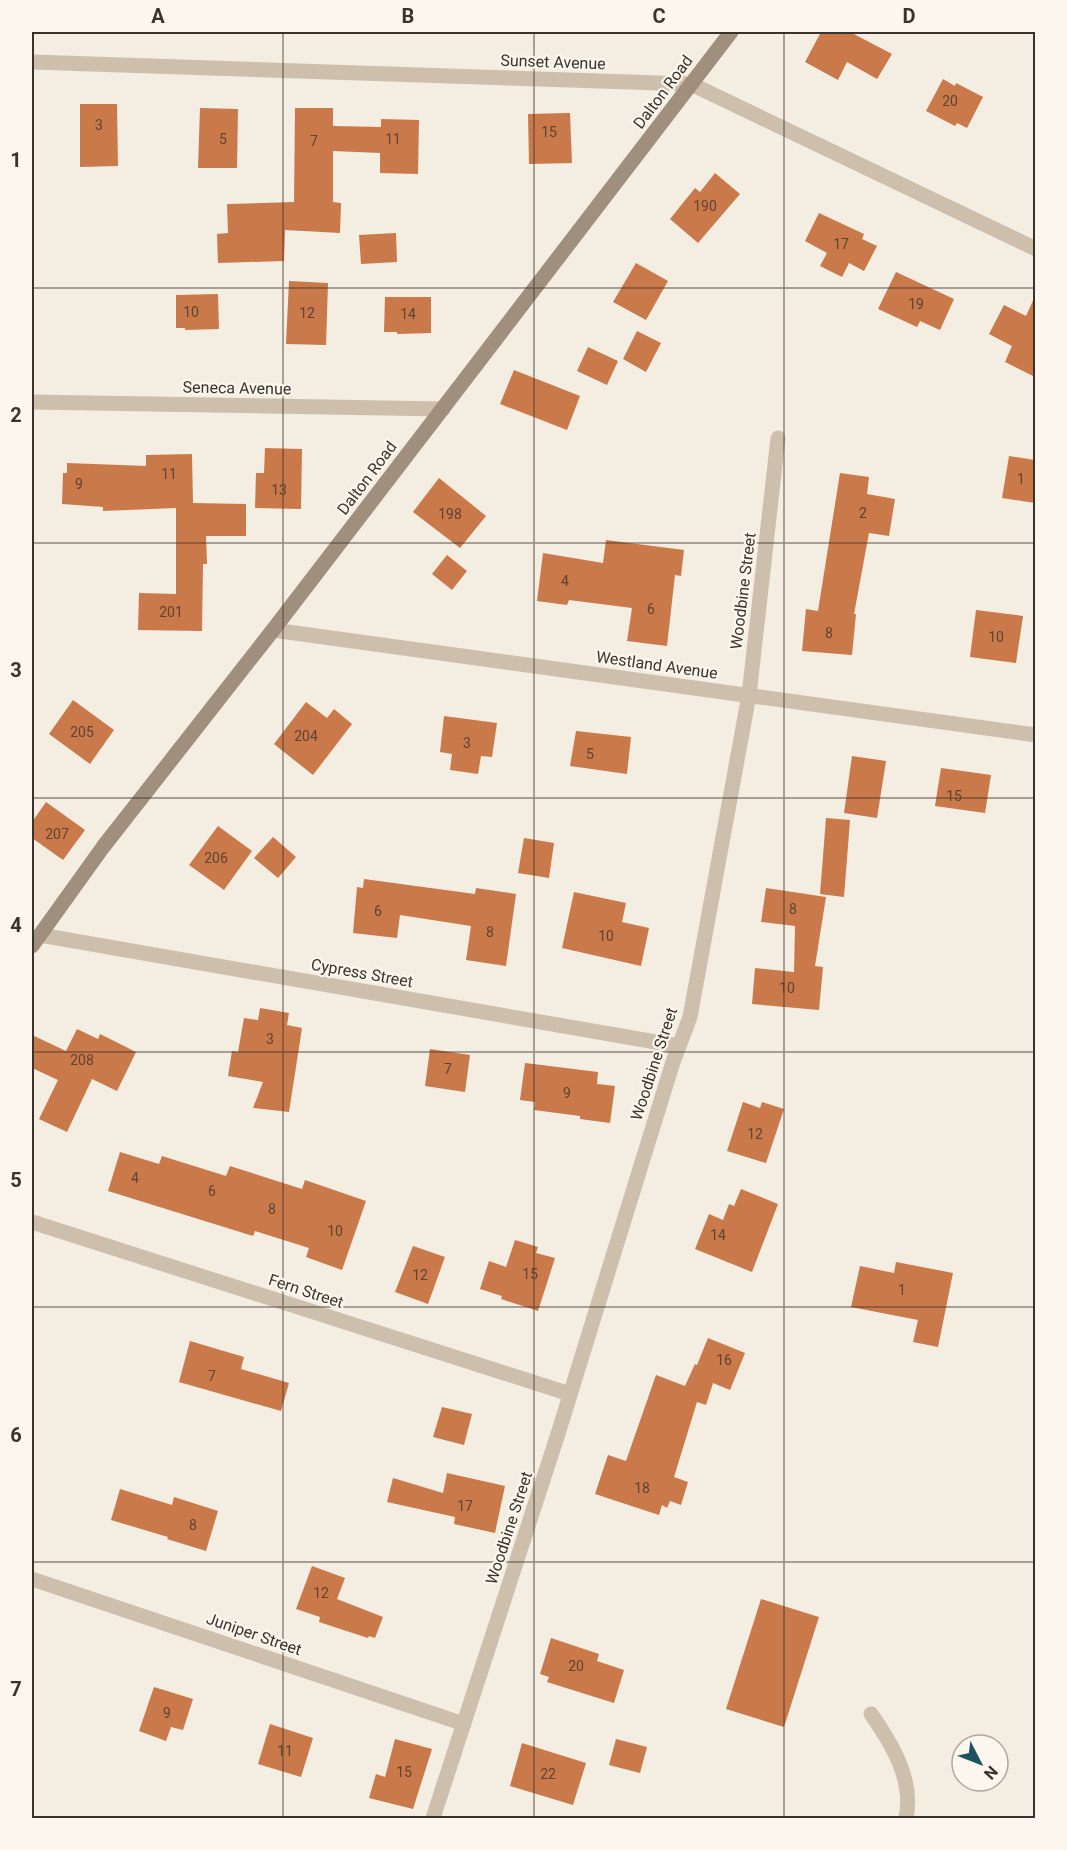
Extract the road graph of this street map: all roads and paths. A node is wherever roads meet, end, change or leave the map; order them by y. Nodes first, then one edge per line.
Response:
1 (731, 32) edge
2 (32, 62) edge
3 (691, 84) junction
4 (1035, 249) edge
5 (32, 402) edge
6 (442, 409) junction
7 (778, 438) dead end
8 (273, 630) junction
9 (749, 695) junction
10 (1035, 735) edge
11 (36, 940) edge
12 (679, 1046) junction
13 (32, 1222) edge
14 (570, 1394) junction
15 (32, 1579) edge
16 (871, 1714) dead end
17 (464, 1724) junction
18 (433, 1818) edge
19 (906, 1818) edge

1 - 3 street, Dalton Road
2 - 3 street, Sunset Avenue
3 - 4 street, Sunset Avenue
3 - 6 street, Dalton Road
5 - 6 street, Seneca Avenue
6 - 8 street, Dalton Road
7 - 9 street, Woodbine Street
8 - 9 street, Westland Avenue
8 - 11 street, Dalton Road
9 - 10 street, Westland Avenue
9 - 12 street, Woodbine Street
11 - 12 street, Cypress Street
12 - 14 street, Woodbine Street
13 - 14 street, Fern Street
14 - 17 street, Woodbine Street
15 - 17 street, Juniper Street
16 - 19 street
17 - 18 street, Woodbine Street

